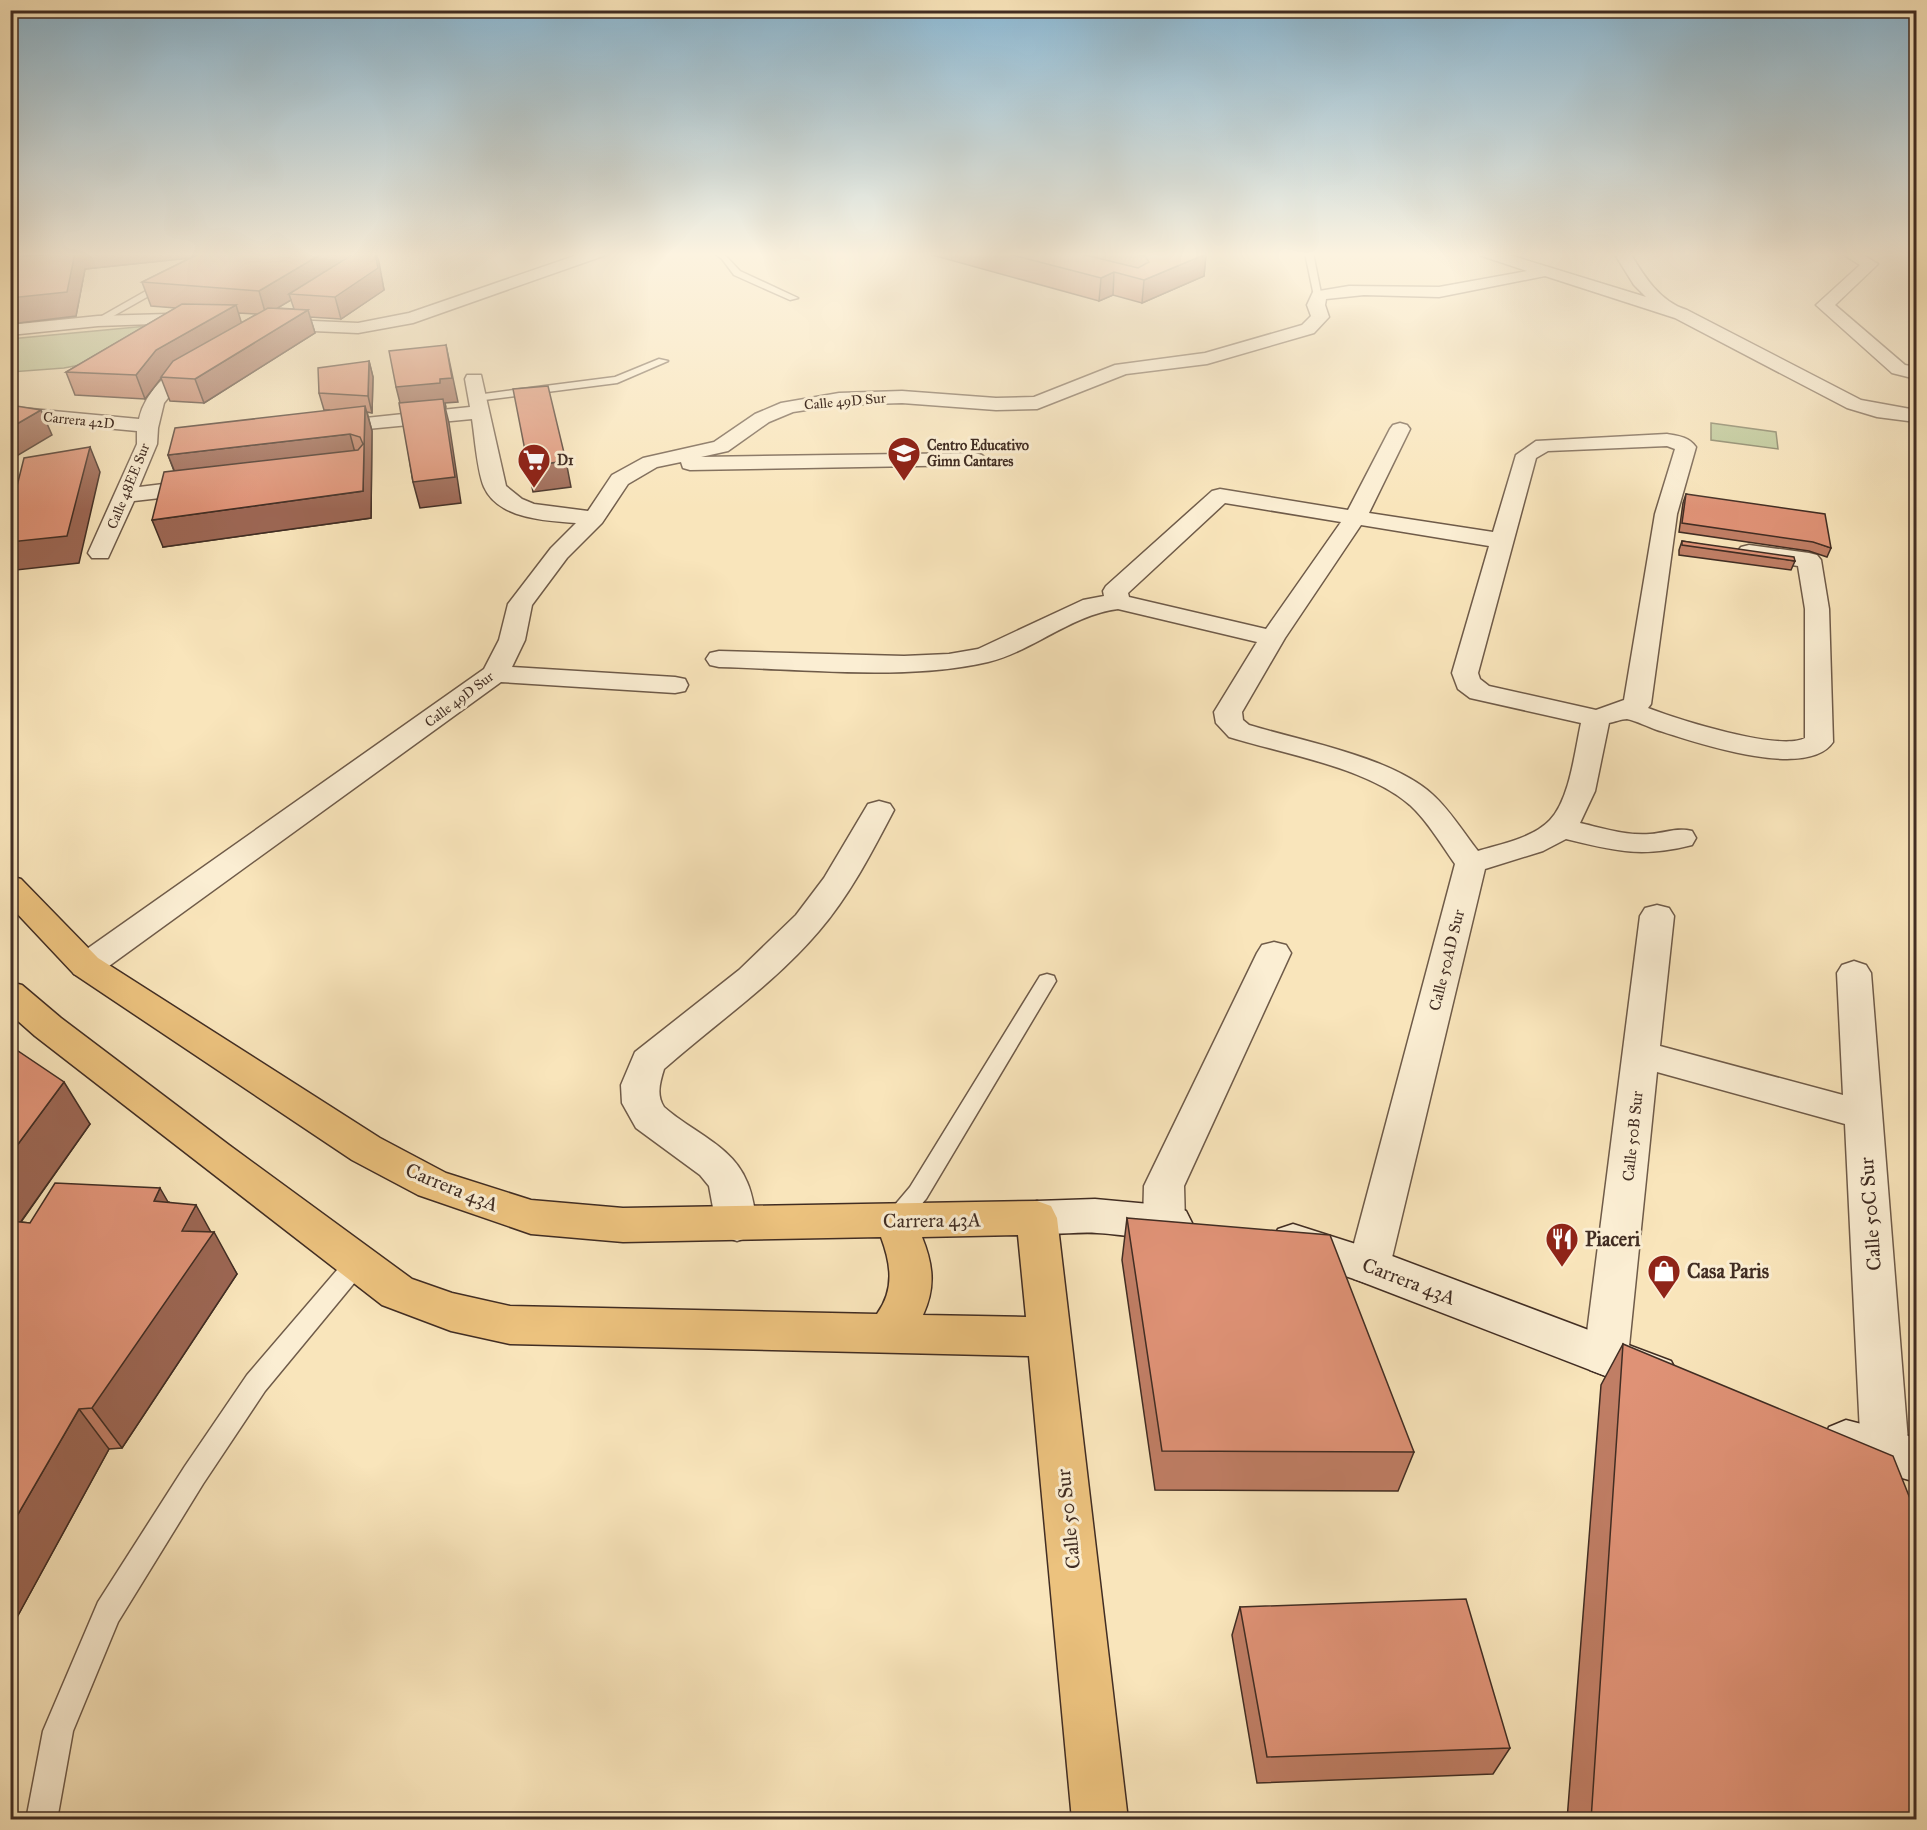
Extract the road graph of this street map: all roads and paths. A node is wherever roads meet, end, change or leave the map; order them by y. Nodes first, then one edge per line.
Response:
1 (1273, 338) edge
2 (1726, 338) edge
3 (1864, 338) edge
4 (221, 351) edge
5 (663, 361) dead end
6 (1915, 373) edge
7 (476, 396) junction
8 (10, 413) edge
9 (1917, 416) edge
10 (309, 428) edge
11 (1400, 429) dead end
12 (147, 435) junction
13 (170, 441) edge
14 (975, 459) dead end
15 (650, 462) junction
16 (220, 484) edge
17 (125, 495) junction
18 (594, 518) junction
19 (1356, 518) junction
20 (1503, 541) junction
21 (1720, 547) edge
22 (100, 553) dead end
23 (1118, 602) junction
24 (1272, 638) junction
25 (719, 659) dead end
26 (495, 674) junction
27 (675, 685) dead end
28 (1628, 710) junction
29 (1596, 718) junction
30 (879, 810) dead end
31 (1561, 828) junction
32 (1681, 838) dead end
33 (1471, 862) junction
34 (10, 886) edge
35 (1658, 916) dead end
36 (1274, 953) dead end
37 (86, 966) junction
38 (1854, 974) dead end
39 (1047, 981) dead end
40 (10, 994) edge
41 (1641, 1054) junction
42 (1863, 1115) junction
43 (1037, 1218) junction
44 (892, 1220) junction
45 (1164, 1223) junction
46 (737, 1224) junction
47 (1211, 1226) edge
48 (1257, 1233) edge
49 (357, 1263) junction
50 (1369, 1266) junction
51 (889, 1333) junction
52 (1049, 1337) junction
53 (1606, 1356) junction
54 (1693, 1390) edge
55 (1809, 1430) edge
56 (1901, 1457) edge
57 (41, 1820) edge
58 (1100, 1820) edge

1 - 15 street, Calle 49D Sur
2 - 9 street
3 - 6 street
4 - 12 street, Calle 48EE Sur
5 - 7 lane
7 - 10 street
7 - 18 street
8 - 12 street, Carrera 42D
11 - 19 street
12 - 13 street, Carrera 42D
12 - 17 street, Calle 48EE Sur
14 - 15 street
15 - 18 street, Calle 49D Sur
16 - 17 street
17 - 22 street, Calle 48EE Sur
18 - 26 street, Calle 49D Sur
19 - 20 street
19 - 23 street
19 - 24 street
20 - 28 street
20 - 29 street
21 - 28 street
23 - 24 street
23 - 25 street
24 - 33 street
26 - 27 street
26 - 37 street, Calle 49D Sur
28 - 29 street
29 - 31 street
30 - 46 street
31 - 32 street
31 - 33 street
33 - 50 street, Calle 50AD Sur
34 - 37 main road, Carrera 43A
35 - 41 street, Calle 50B Sur
36 - 45 street
37 - 46 main road, Carrera 43A
38 - 42 street, Calle 50C Sur
39 - 44 lane
40 - 49 main road
41 - 42 street
41 - 53 street, Calle 50B Sur
42 - 56 street, Calle 50C Sur
43 - 44 main road, Carrera 43A
43 - 45 street, Carrera 43A
43 - 52 main road, Calle 50 Sur
44 - 46 main road, Carrera 43A
44 - 51 main road
45 - 47 street, Carrera 43A
48 - 50 street, Carrera 43A
49 - 51 main road
49 - 57 lane
50 - 53 street, Carrera 43A
51 - 52 main road
52 - 58 main road, Calle 50 Sur
53 - 54 street, Carrera 43A
55 - 56 street

